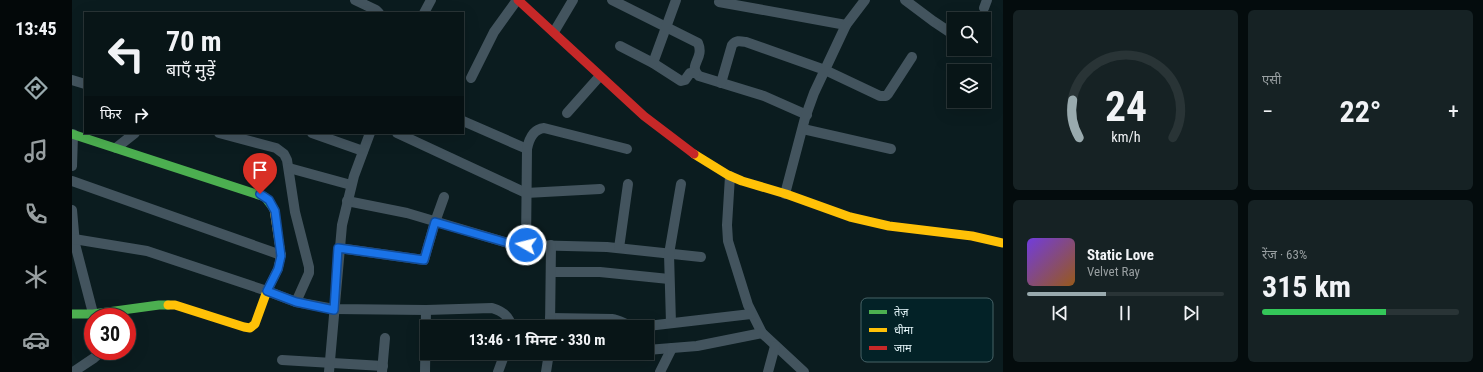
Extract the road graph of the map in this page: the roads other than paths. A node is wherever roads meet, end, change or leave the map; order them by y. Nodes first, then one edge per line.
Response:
1 (355, 0) edge
2 (431, 0) edge
3 (517, 0) edge
4 (573, 0) edge
5 (612, 0) edge
6 (676, 0) edge
7 (865, 0) edge
8 (905, 0) edge
9 (719, 2) dead end
10 (624, 3) edge
11 (378, 12) edge
12 (425, 12) edge
13 (846, 25) junction
14 (666, 27) junction
15 (947, 30) edge
16 (554, 32) junction
17 (620, 46) dead end
18 (912, 57) dead end
19 (653, 63) junction
20 (825, 70) junction
21 (695, 73) junction
22 (600, 77) junction
23 (470, 78) dead end
24 (72, 80) edge
25 (84, 84) edge
26 (721, 84) junction
27 (567, 113) dead end
28 (806, 115) junction
29 (464, 121) edge
30 (802, 129) junction
31 (72, 134) edge
32 (134, 134) edge
33 (223, 134) edge
34 (315, 134) edge
35 (370, 134) edge
36 (399, 134) edge
37 (116, 148) junction
38 (526, 149) junction
39 (627, 149) dead end
40 (891, 149) dead end
41 (363, 150) junction
42 (72, 166) edge
43 (289, 168) junction
44 (730, 176) junction
45 (72, 180) edge
46 (628, 184) dead end
47 (681, 184) dead end
48 (351, 185) junction
49 (600, 189) dead end
50 (526, 193) junction
51 (785, 194) junction
52 (444, 198) dead end
53 (347, 201) junction
54 (72, 210) edge
55 (435, 222) junction
56 (72, 224) edge
57 (74, 239) junction
58 (1003, 243) edge
59 (551, 244) junction
60 (526, 245) junction
61 (338, 248) junction
62 (619, 248) junction
63 (669, 254) junction
64 (281, 256) junction
65 (701, 257) dead end
66 (551, 272) junction
67 (670, 279) junction
68 (267, 291) junction
69 (296, 302) junction
70 (92, 308) edge
71 (136, 309) edge
72 (334, 310) junction
73 (426, 310) junction
74 (72, 314) edge
75 (751, 314) junction
76 (84, 315) edge
77 (510, 320) edge
78 (550, 320) edge
79 (591, 320) edge
80 (618, 320) edge
81 (671, 323) junction
82 (654, 325) edge
83 (762, 333) junction
84 (385, 338) dead end
85 (775, 346) junction
86 (672, 348) junction
87 (654, 349) edge
88 (90, 360) edge
89 (282, 360) dead end
90 (502, 360) edge
91 (547, 360) edge
92 (329, 368) edge
93 (382, 369) edge
94 (73, 372) edge
95 (425, 372) edge
96 (498, 372) edge
97 (546, 372) edge
98 (660, 372) edge
99 (768, 372) edge
100 (804, 372) edge

1 - 11 street
2 - 12 street
3 - 16 street
3 - 23 street
4 - 16 street
5 - 10 street
6 - 14 street
7 - 13 street
8 - 15 street
9 - 13 street
10 - 14 street
13 - 20 street
14 - 19 street
14 - 21 street
16 - 22 street
17 - 19 street
18 - 20 street
19 - 21 street
20 - 26 street
20 - 28 street
21 - 26 street
22 - 27 street
22 - 44 street
24 - 25 street
26 - 28 street
28 - 30 street
29 - 38 street
30 - 40 street
30 - 51 street
31 - 37 street
31 - 42 street
32 - 37 street
33 - 43 street
34 - 41 street
35 - 41 street
36 - 50 street
37 - 64 street
38 - 39 street
38 - 50 street
41 - 48 street
43 - 48 street
43 - 69 street
44 - 51 street
44 - 75 street
45 - 64 street
46 - 62 street
47 - 63 street
48 - 53 street
49 - 50 street
50 - 60 street
51 - 58 street
52 - 55 street
53 - 55 street
53 - 61 street
54 - 56 street
55 - 60 street
55 - 61 street
56 - 57 street
57 - 68 street
57 - 70 street
59 - 60 street
59 - 62 street
59 - 66 street
61 - 72 street
62 - 63 street
63 - 65 street
63 - 67 street
64 - 68 street
66 - 67 street
66 - 78 street
67 - 81 street
68 - 69 street
68 - 71 street
69 - 72 street
72 - 73 street
72 - 92 street
73 - 77 street
73 - 95 street
74 - 76 street
75 - 81 street
75 - 83 street
79 - 80 street
81 - 82 street
83 - 85 street
83 - 86 street
84 - 93 street
85 - 99 street
85 - 100 street
86 - 87 street
86 - 98 street
88 - 94 street
89 - 92 street
90 - 96 street
91 - 97 street
92 - 93 street

